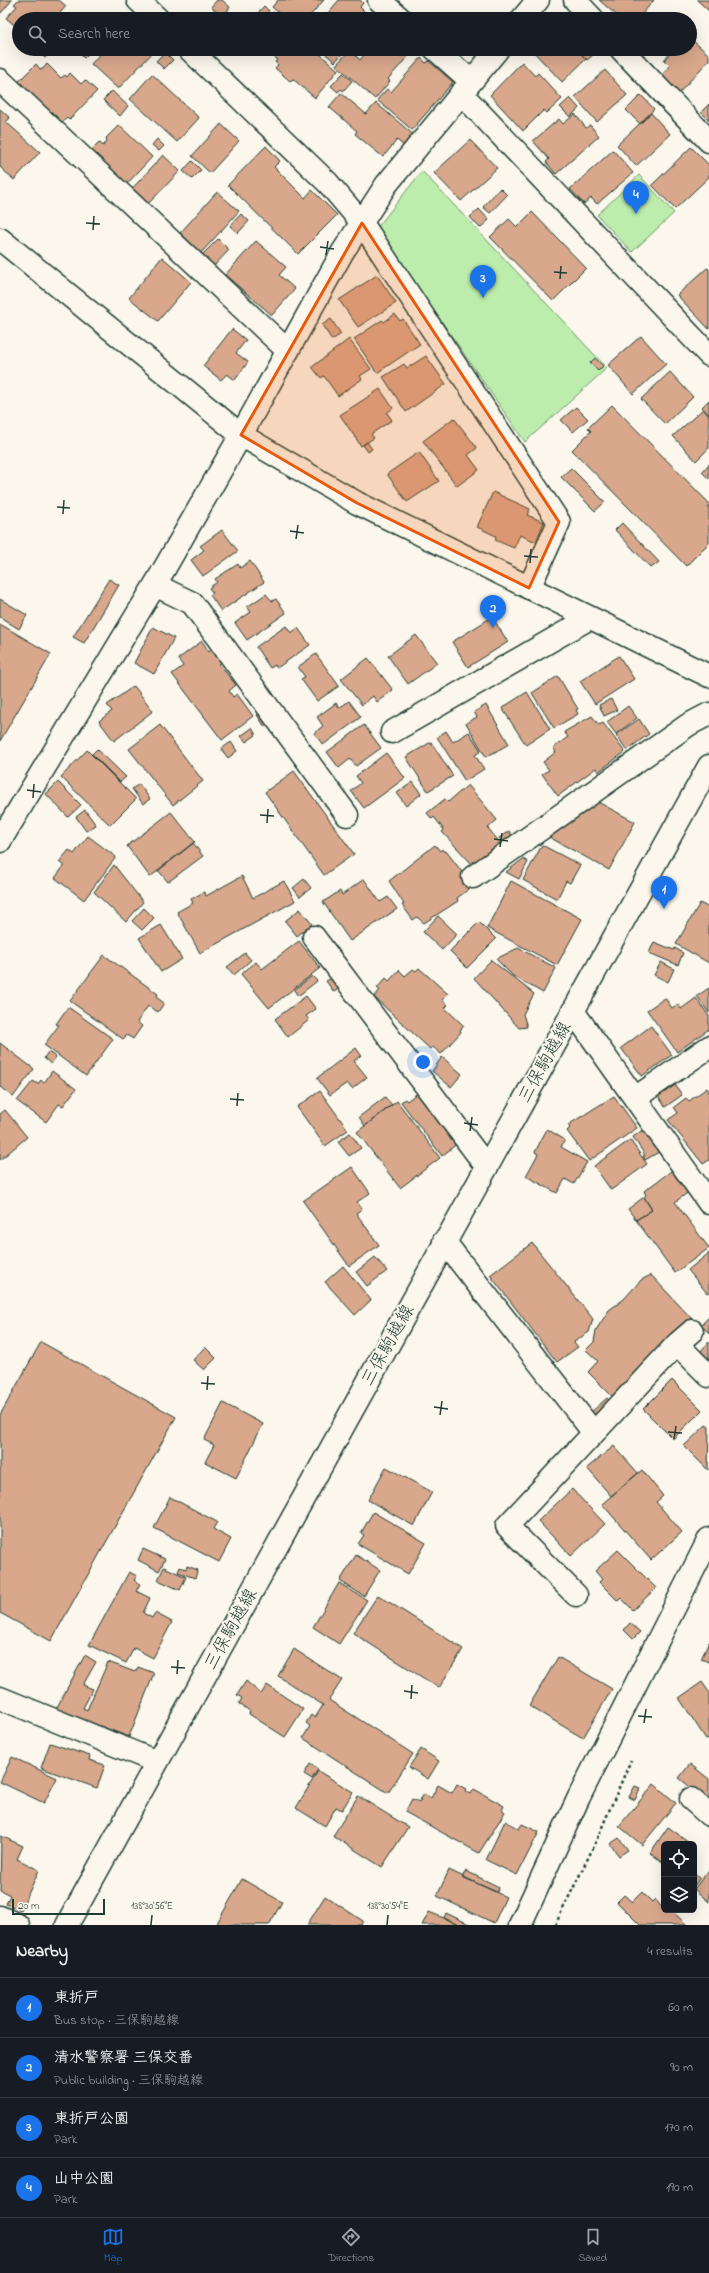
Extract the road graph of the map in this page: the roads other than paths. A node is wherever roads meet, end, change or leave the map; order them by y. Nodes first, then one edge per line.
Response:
1 (138, 0) edge
2 (379, 0) edge
3 (538, 0) edge
4 (575, 0) edge
5 (151, 12) edge
6 (393, 12) edge
7 (528, 12) edge
8 (586, 12) edge
9 (196, 56) edge
10 (441, 56) edge
11 (492, 56) edge
12 (628, 56) edge
13 (0, 80) edge
14 (466, 87) junction
15 (709, 141) edge
16 (362, 224) junction
17 (0, 239) edge
18 (288, 351) junction
19 (709, 355) edge
20 (241, 435) junction
21 (155, 585) junction
22 (529, 588) junction
23 (590, 618) junction
24 (709, 676) edge
25 (709, 714) edge
26 (392, 732) dead end
27 (709, 768) edge
28 (348, 815) dead end
29 (0, 841) edge
30 (473, 877) dead end
31 (314, 936) dead end
32 (573, 1011) junction
33 (709, 1047) edge
34 (635, 1098) junction
35 (486, 1166) junction
36 (705, 1190) edge
37 (444, 1241) junction
38 (709, 1376) edge
39 (594, 1433) junction
40 (709, 1539) edge
41 (576, 1595) dead end
42 (0, 1698) edge
43 (157, 1762) junction
44 (691, 1799) dead end
45 (709, 1815) edge
46 (0, 1917) edge
47 (18, 1925) edge
48 (67, 1925) edge
49 (520, 1925) edge

1 - 5 street
2 - 6 street
3 - 7 street
4 - 8 street
9 - 16 street
10 - 14 street
11 - 14 street
12 - 15 street
13 - 18 street
14 - 16 street
14 - 19 street
16 - 18 street
16 - 22 street
17 - 20 street
18 - 20 street
20 - 21 street
20 - 22 street
21 - 28 street
21 - 29 street
22 - 23 street
23 - 24 street
23 - 26 street
25 - 30 street
27 - 32 street, 三保駒越線
31 - 35 street
32 - 34 street
32 - 35 street, 三保駒越線
33 - 34 street
34 - 36 street
35 - 37 street, 三保駒越線
37 - 39 street
37 - 43 street, 三保駒越線
38 - 39 street
39 - 41 street
40 - 49 street
42 - 43 street
43 - 48 street, 三保駒越線
44 - 45 street
46 - 47 street

